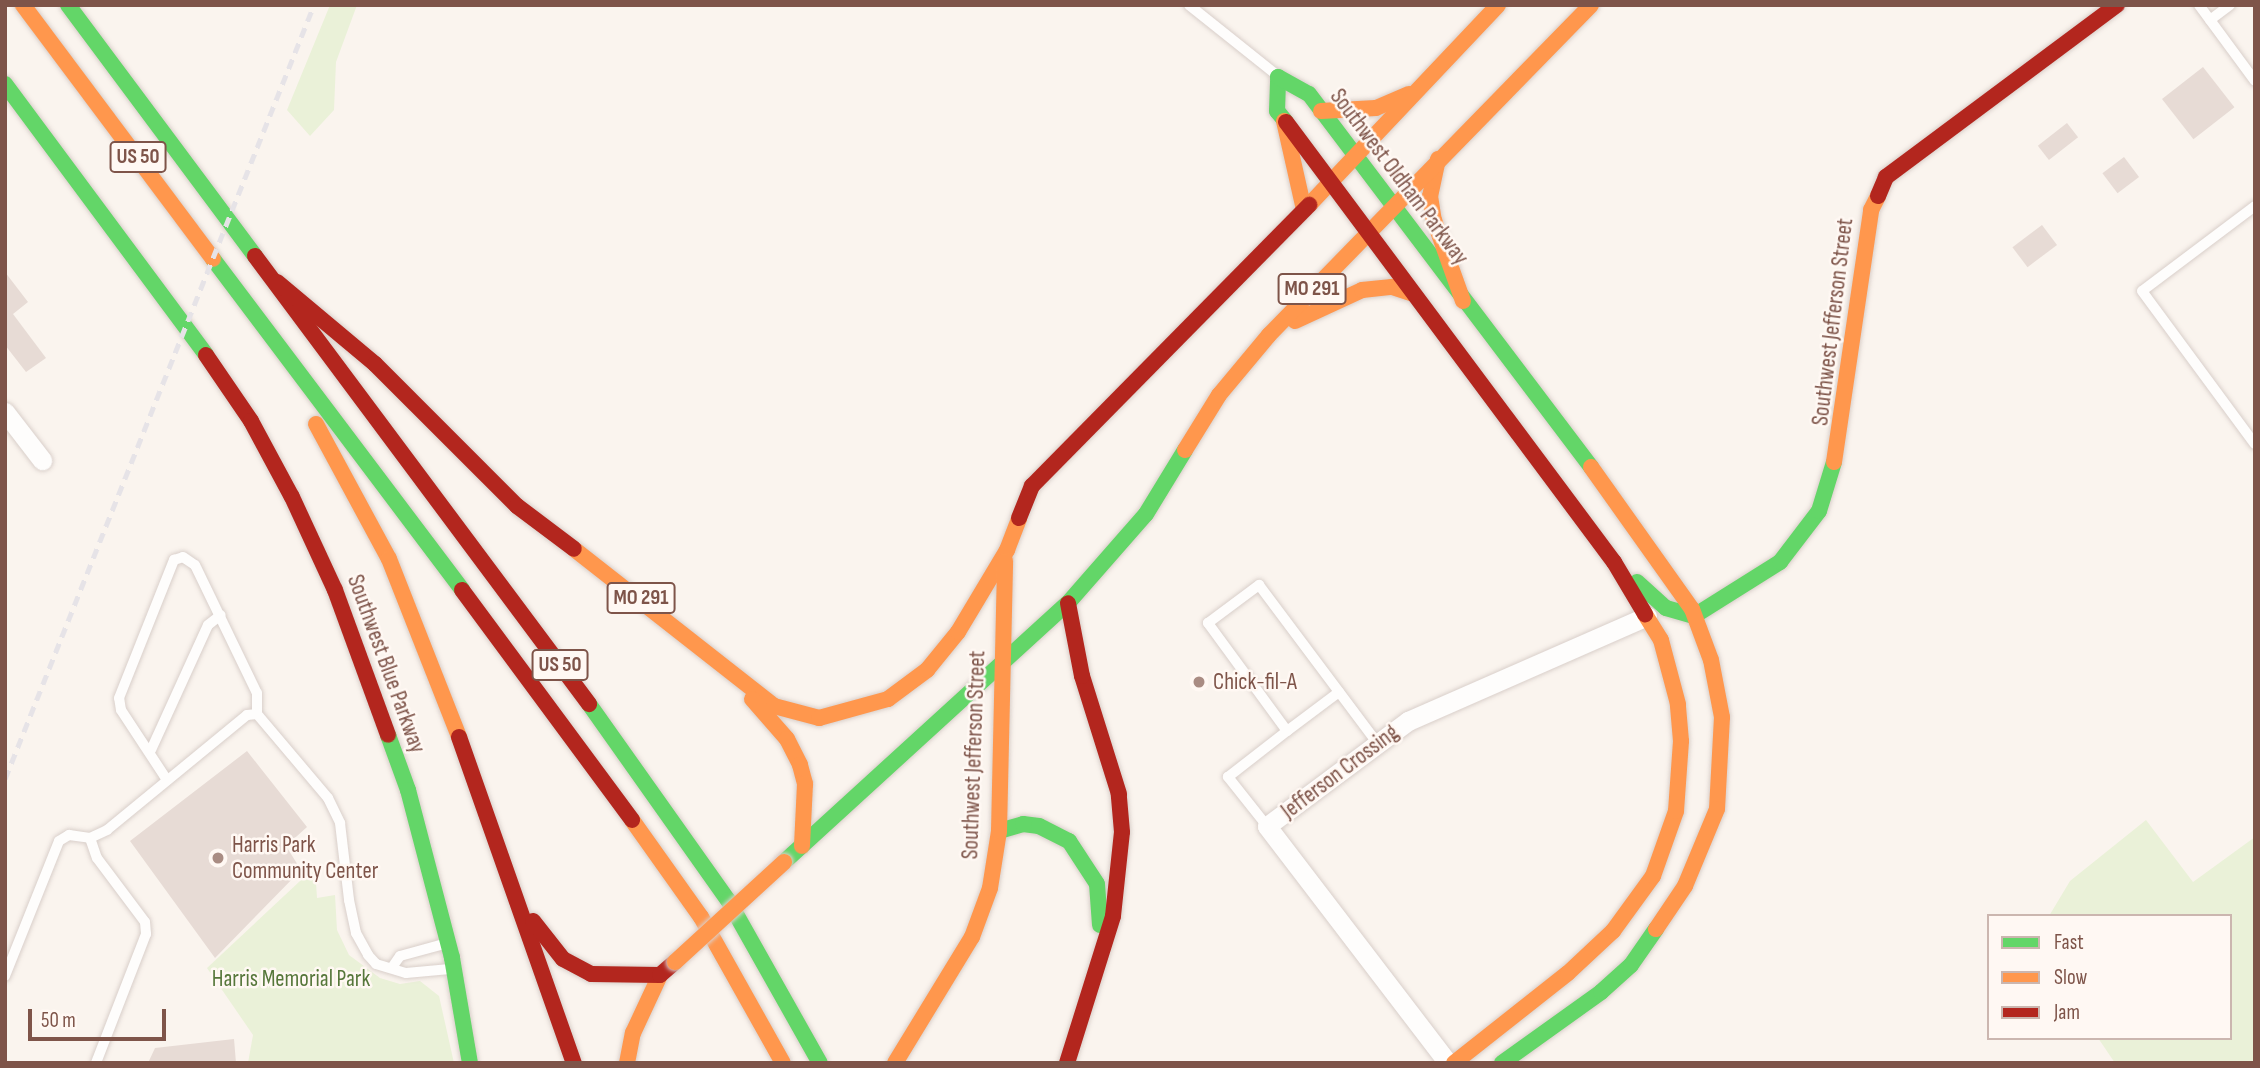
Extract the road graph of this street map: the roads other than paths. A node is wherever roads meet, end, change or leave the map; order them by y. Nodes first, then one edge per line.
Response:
1 (23, 5) edge
2 (68, 5) edge
3 (1189, 5) edge
4 (1498, 5) edge
5 (1591, 5) edge
6 (2117, 5) edge
7 (2199, 5) edge
8 (2230, 5) edge
9 (2210, 20) junction
10 (1278, 77) junction
11 (2255, 80) edge
12 (5, 84) edge
13 (1417, 91) junction
14 (1321, 111) junction
15 (1284, 121) junction
16 (1354, 158) junction
17 (1438, 159) junction
18 (1329, 183) junction
19 (1391, 206) junction
20 (2255, 206) edge
21 (1304, 210) junction
22 (1366, 231) junction
23 (277, 282) junction
24 (1414, 294) junction
25 (1463, 301) junction
26 (254, 309) junction
27 (1269, 335) junction
28 (5, 412) edge
29 (2255, 444) edge
30 (42, 460) dead end
31 (1007, 550) junction
32 (1614, 562) junction
33 (1068, 603) junction
34 (221, 615) junction
35 (1647, 616) junction
36 (1694, 617) junction
37 (1681, 640) dead end
38 (1002, 664) junction
39 (1694, 664) dead end
40 (726, 670) junction
41 (1339, 692) junction
42 (257, 714) junction
43 (1722, 721) junction
44 (1287, 731) junction
45 (1378, 744) junction
46 (151, 750) junction
47 (167, 780) junction
48 (1267, 826) junction
49 (999, 831) junction
50 (90, 838) junction
51 (802, 846) junction
52 (516, 895) junction
53 (448, 943) junction
54 (393, 966) junction
55 (1099, 968) junction
56 (454, 969) junction
57 (660, 975) junction
58 (5, 976) edge
59 (472, 1059) edge
60 (96, 1063) edge
61 (574, 1063) edge
62 (627, 1063) edge
63 (783, 1063) edge
64 (820, 1063) edge
65 (895, 1063) edge
66 (1067, 1063) edge
67 (1448, 1063) edge
68 (1454, 1063) edge
69 (1502, 1063) edge

1 - 26 main road, US 50
2 - 23 main road, US 50
3 - 10 lane
4 - 13 main road, MO 291
5 - 17 main road, MO 291
6 - 36 main road, Southwest Jefferson Street
7 - 9 lane
8 - 9 lane
9 - 11 lane
10 - 14 main road, Southwest Oldham Parkway
10 - 15 main road
12 - 53 main road, Southwest Blue Parkway
13 - 14 main road
13 - 16 main road, MO 291
14 - 16 main road, Southwest Oldham Parkway
15 - 18 main road
15 - 21 main road
16 - 18 main road, MO 291
16 - 19 main road, Southwest Oldham Parkway
17 - 19 main road, MO 291
17 - 25 main road
18 - 21 main road, MO 291
18 - 22 main road
19 - 22 main road, MO 291
19 - 25 main road, Southwest Oldham Parkway
20 - 29 lane
21 - 31 main road, MO 291
22 - 24 main road
22 - 27 main road, MO 291
23 - 40 main road, MO 291
23 - 64 main road, US 50
24 - 27 main road
24 - 32 main road
25 - 36 main road, Southwest Oldham Parkway
26 - 52 main road
26 - 63 main road, US 50
27 - 33 main road, MO 291
28 - 30 street
31 - 38 main road, Southwest Jefferson Street
31 - 40 main road, MO 291
32 - 35 main road
32 - 36 main road
33 - 38 main road, MO 291
33 - 55 main road
34 - 42 lane
34 - 46 lane
34 - 46 lane
35 - 37 main road
35 - 45 street, Jefferson Crossing
35 - 68 main road
36 - 43 main road, Southwest Oldham Parkway
38 - 49 main road, Southwest Jefferson Street
38 - 51 main road, MO 291
39 - 43 main road
40 - 51 main road, MO 291
41 - 44 lane
41 - 44 lane
41 - 45 lane
42 - 47 lane
42 - 54 lane
43 - 69 main road, Southwest Oldham Parkway
44 - 48 lane
45 - 48 street, Jefferson Crossing
46 - 47 lane
47 - 50 lane
48 - 67 street, Jefferson Crossing
49 - 55 main road
49 - 65 main road, Southwest Jefferson Street
50 - 58 lane
50 - 60 lane
51 - 57 main road, MO 291, bridge
52 - 57 main road
52 - 61 main road
53 - 54 lane
53 - 56 main road, Southwest Blue Parkway
54 - 56 lane
55 - 66 main road
56 - 59 main road, Southwest Blue Parkway
57 - 62 main road

